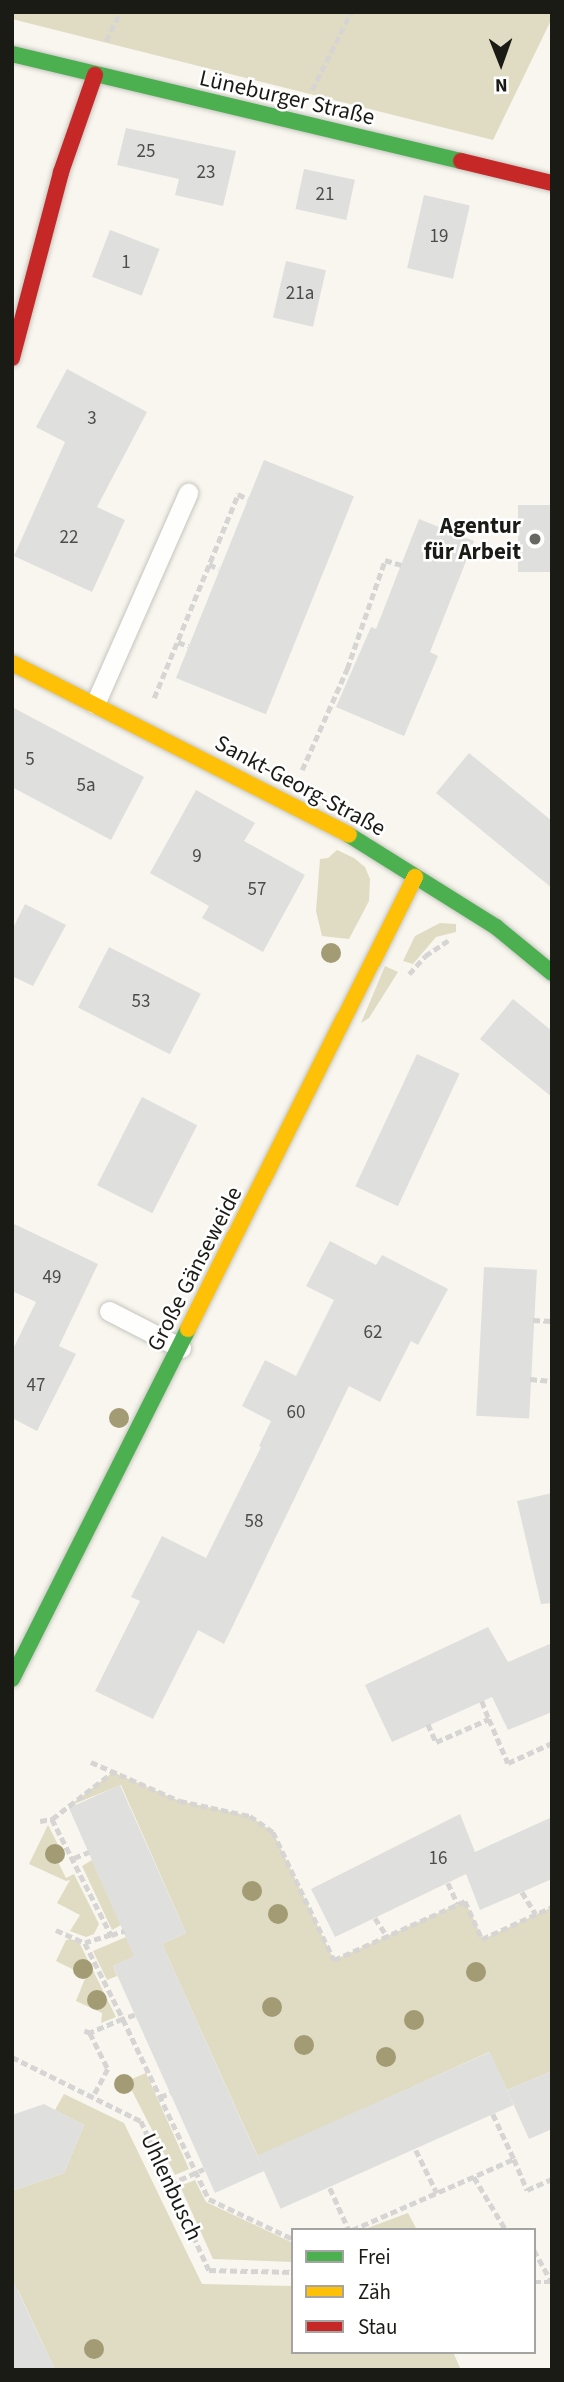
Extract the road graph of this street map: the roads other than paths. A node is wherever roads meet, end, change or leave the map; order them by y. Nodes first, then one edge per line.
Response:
1 (12, 54) edge
2 (95, 75) junction
3 (552, 183) edge
4 (12, 358) edge
5 (188, 493) dead end
6 (12, 663) edge
7 (95, 704) junction
8 (415, 877) junction
9 (552, 972) edge
10 (109, 1311) dead end
11 (181, 1348) junction
12 (12, 1679) edge

1 - 2 street, Lüneburger Straße
2 - 3 street, Lüneburger Straße
2 - 4 street
5 - 7 lane
6 - 7 street, Sankt-Georg-Straße
7 - 8 street, Sankt-Georg-Straße
8 - 9 street, Sankt-Georg-Straße
8 - 11 street, Große Gänseweide
10 - 11 lane
11 - 12 street, Große Gänseweide

